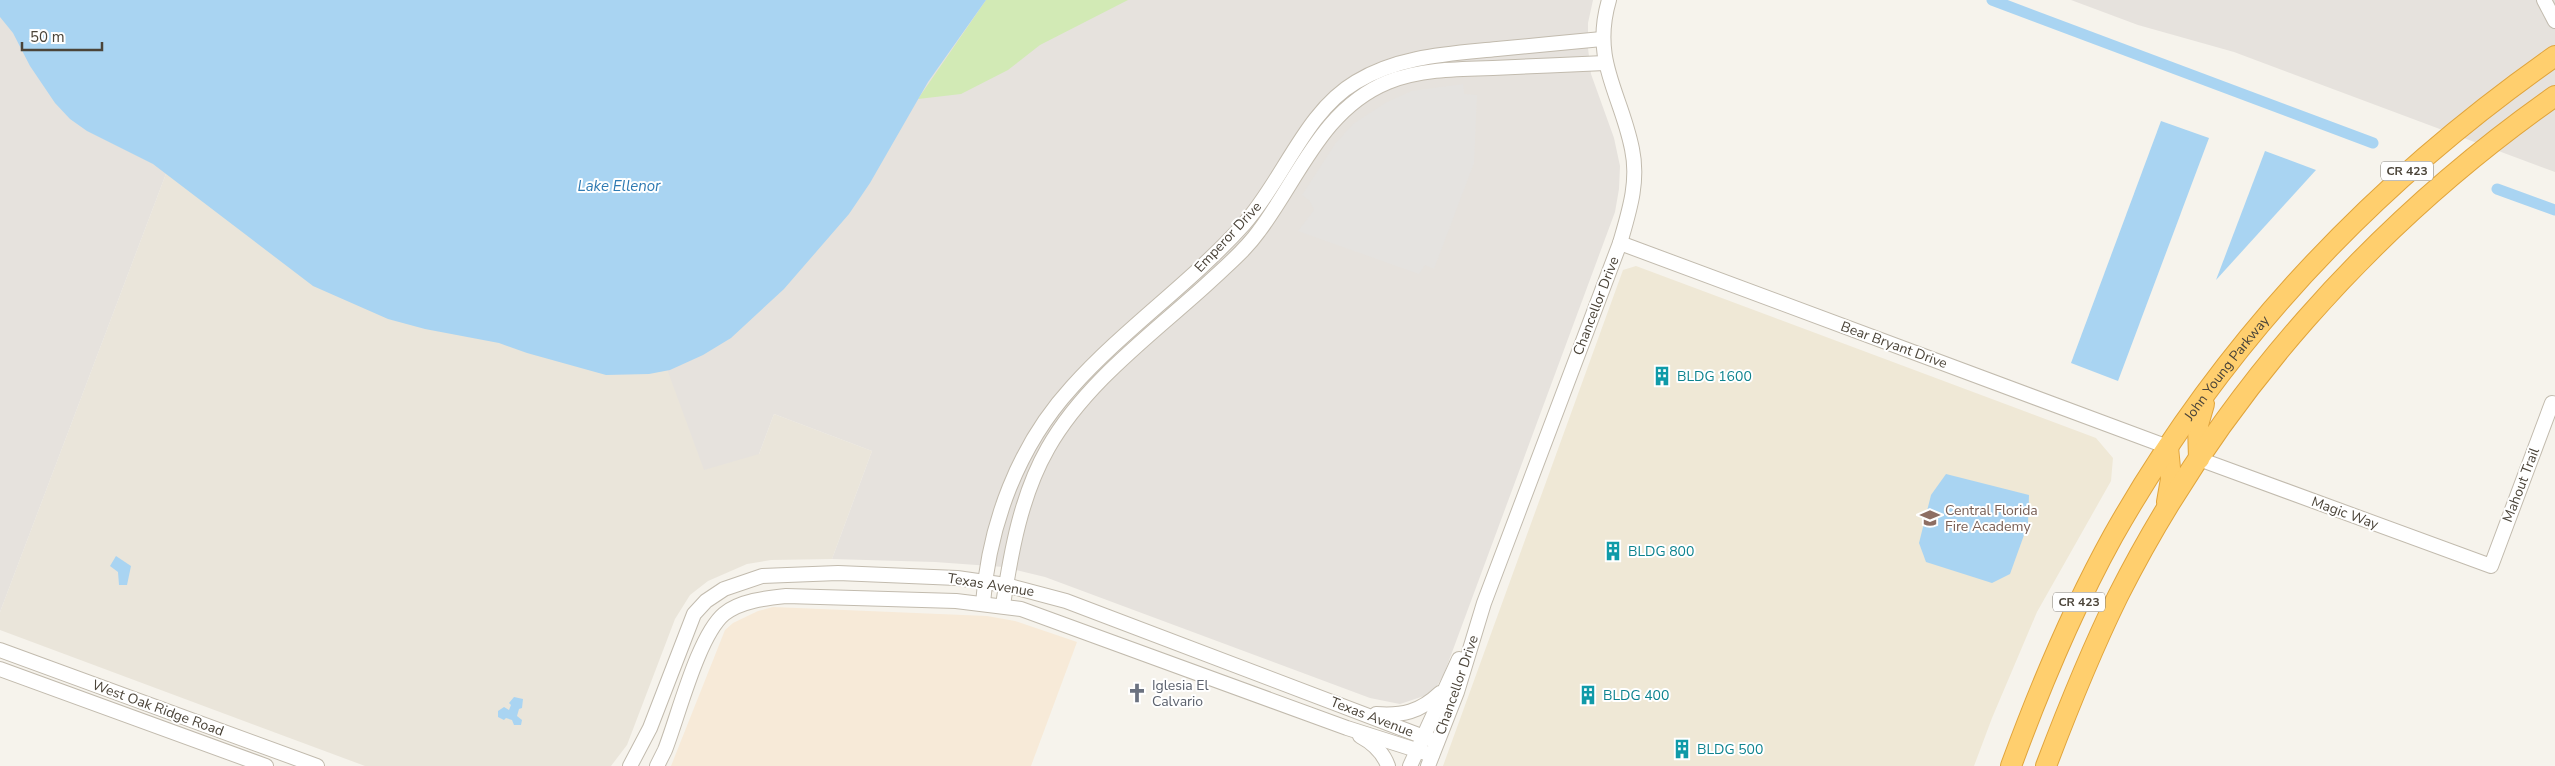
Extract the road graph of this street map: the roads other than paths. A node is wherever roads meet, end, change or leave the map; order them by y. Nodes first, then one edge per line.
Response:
1 (1609, 0) edge
2 (2544, 0) edge
3 (2555, 20) edge
4 (1602, 39) junction
5 (2555, 56) edge
6 (1605, 63) junction
7 (2555, 96) edge
8 (1620, 244) junction
9 (2207, 390) junction
10 (2553, 404) edge
11 (2168, 447) junction
12 (2199, 459) junction
13 (2164, 514) junction
14 (2491, 566) joint
15 (838, 573) junction
16 (762, 576) junction
17 (984, 581) junction
18 (1006, 585) junction
19 (839, 597) junction
20 (764, 598) junction
21 (1066, 601) junction
22 (983, 603) junction
23 (1484, 603) junction
24 (1004, 605) junction
25 (1059, 621) junction
26 (683, 639) junction
27 (703, 646) junction
28 (0, 650) edge
29 (0, 669) edge
30 (1446, 688) junction
31 (1362, 713) junction
32 (147, 723) junction
33 (201, 724) junction
34 (650, 728) junction
35 (1347, 728) junction
36 (670, 736) junction
37 (1423, 736) junction
38 (1417, 750) junction
39 (1432, 754) edge
40 (266, 766) edge
41 (317, 766) edge
42 (630, 766) edge
43 (657, 766) edge
44 (1388, 766) edge
45 (1410, 766) edge
46 (2011, 766) edge
47 (2046, 766) edge

1 - 4 street, Chancellor Drive
2 - 3 street
4 - 6 street, Chancellor Drive
4 - 17 street, Emperor Drive
5 - 9 highway, John Young Parkway / CR 423
6 - 8 street, Chancellor Drive
6 - 18 street, Emperor Drive
7 - 12 highway, CR 423
8 - 11 street, Bear Bryant Drive
8 - 23 street, Chancellor Drive
9 - 11 highway, John Young Parkway / CR 423
9 - 12 highway
10 - 14 street, Mahout Trail
11 - 13 highway
11 - 46 highway, John Young Parkway / CR 423
12 - 13 highway, CR 423
12 - 14 street, Magic Way
13 - 47 highway, CR 423
15 - 16 street, Texas Avenue
15 - 17 street, Texas Avenue
15 - 19 street
16 - 20 street
16 - 26 street, Texas Avenue
17 - 18 street, Texas Avenue
17 - 22 street, Emperor Drive
18 - 21 street, Texas Avenue
18 - 24 street, Emperor Drive
19 - 20 street, Texas Avenue
19 - 22 street, Texas Avenue
20 - 27 street, Texas Avenue
21 - 25 street
21 - 31 street, Texas Avenue
22 - 24 street, Texas Avenue
23 - 30 street, Chancellor Drive
23 - 39 street, Chancellor Drive
24 - 25 street, Texas Avenue
25 - 35 street, Texas Avenue
26 - 27 street
26 - 34 street, Texas Avenue
27 - 36 street, Texas Avenue
28 - 33 street, West Oak Ridge Road
29 - 32 street, West Oak Ridge Road
30 - 31 street
30 - 37 street, Chancellor Drive
31 - 37 street, Texas Avenue
32 - 33 street
32 - 40 street, West Oak Ridge Road
33 - 41 street, West Oak Ridge Road
34 - 36 street
34 - 42 street, Texas Avenue
35 - 38 street, Texas Avenue
35 - 44 street
36 - 43 street, Texas Avenue
37 - 38 street, Chancellor Drive
37 - 39 street, Texas Avenue
38 - 39 street, Texas Avenue
38 - 45 street, Chancellor Drive

